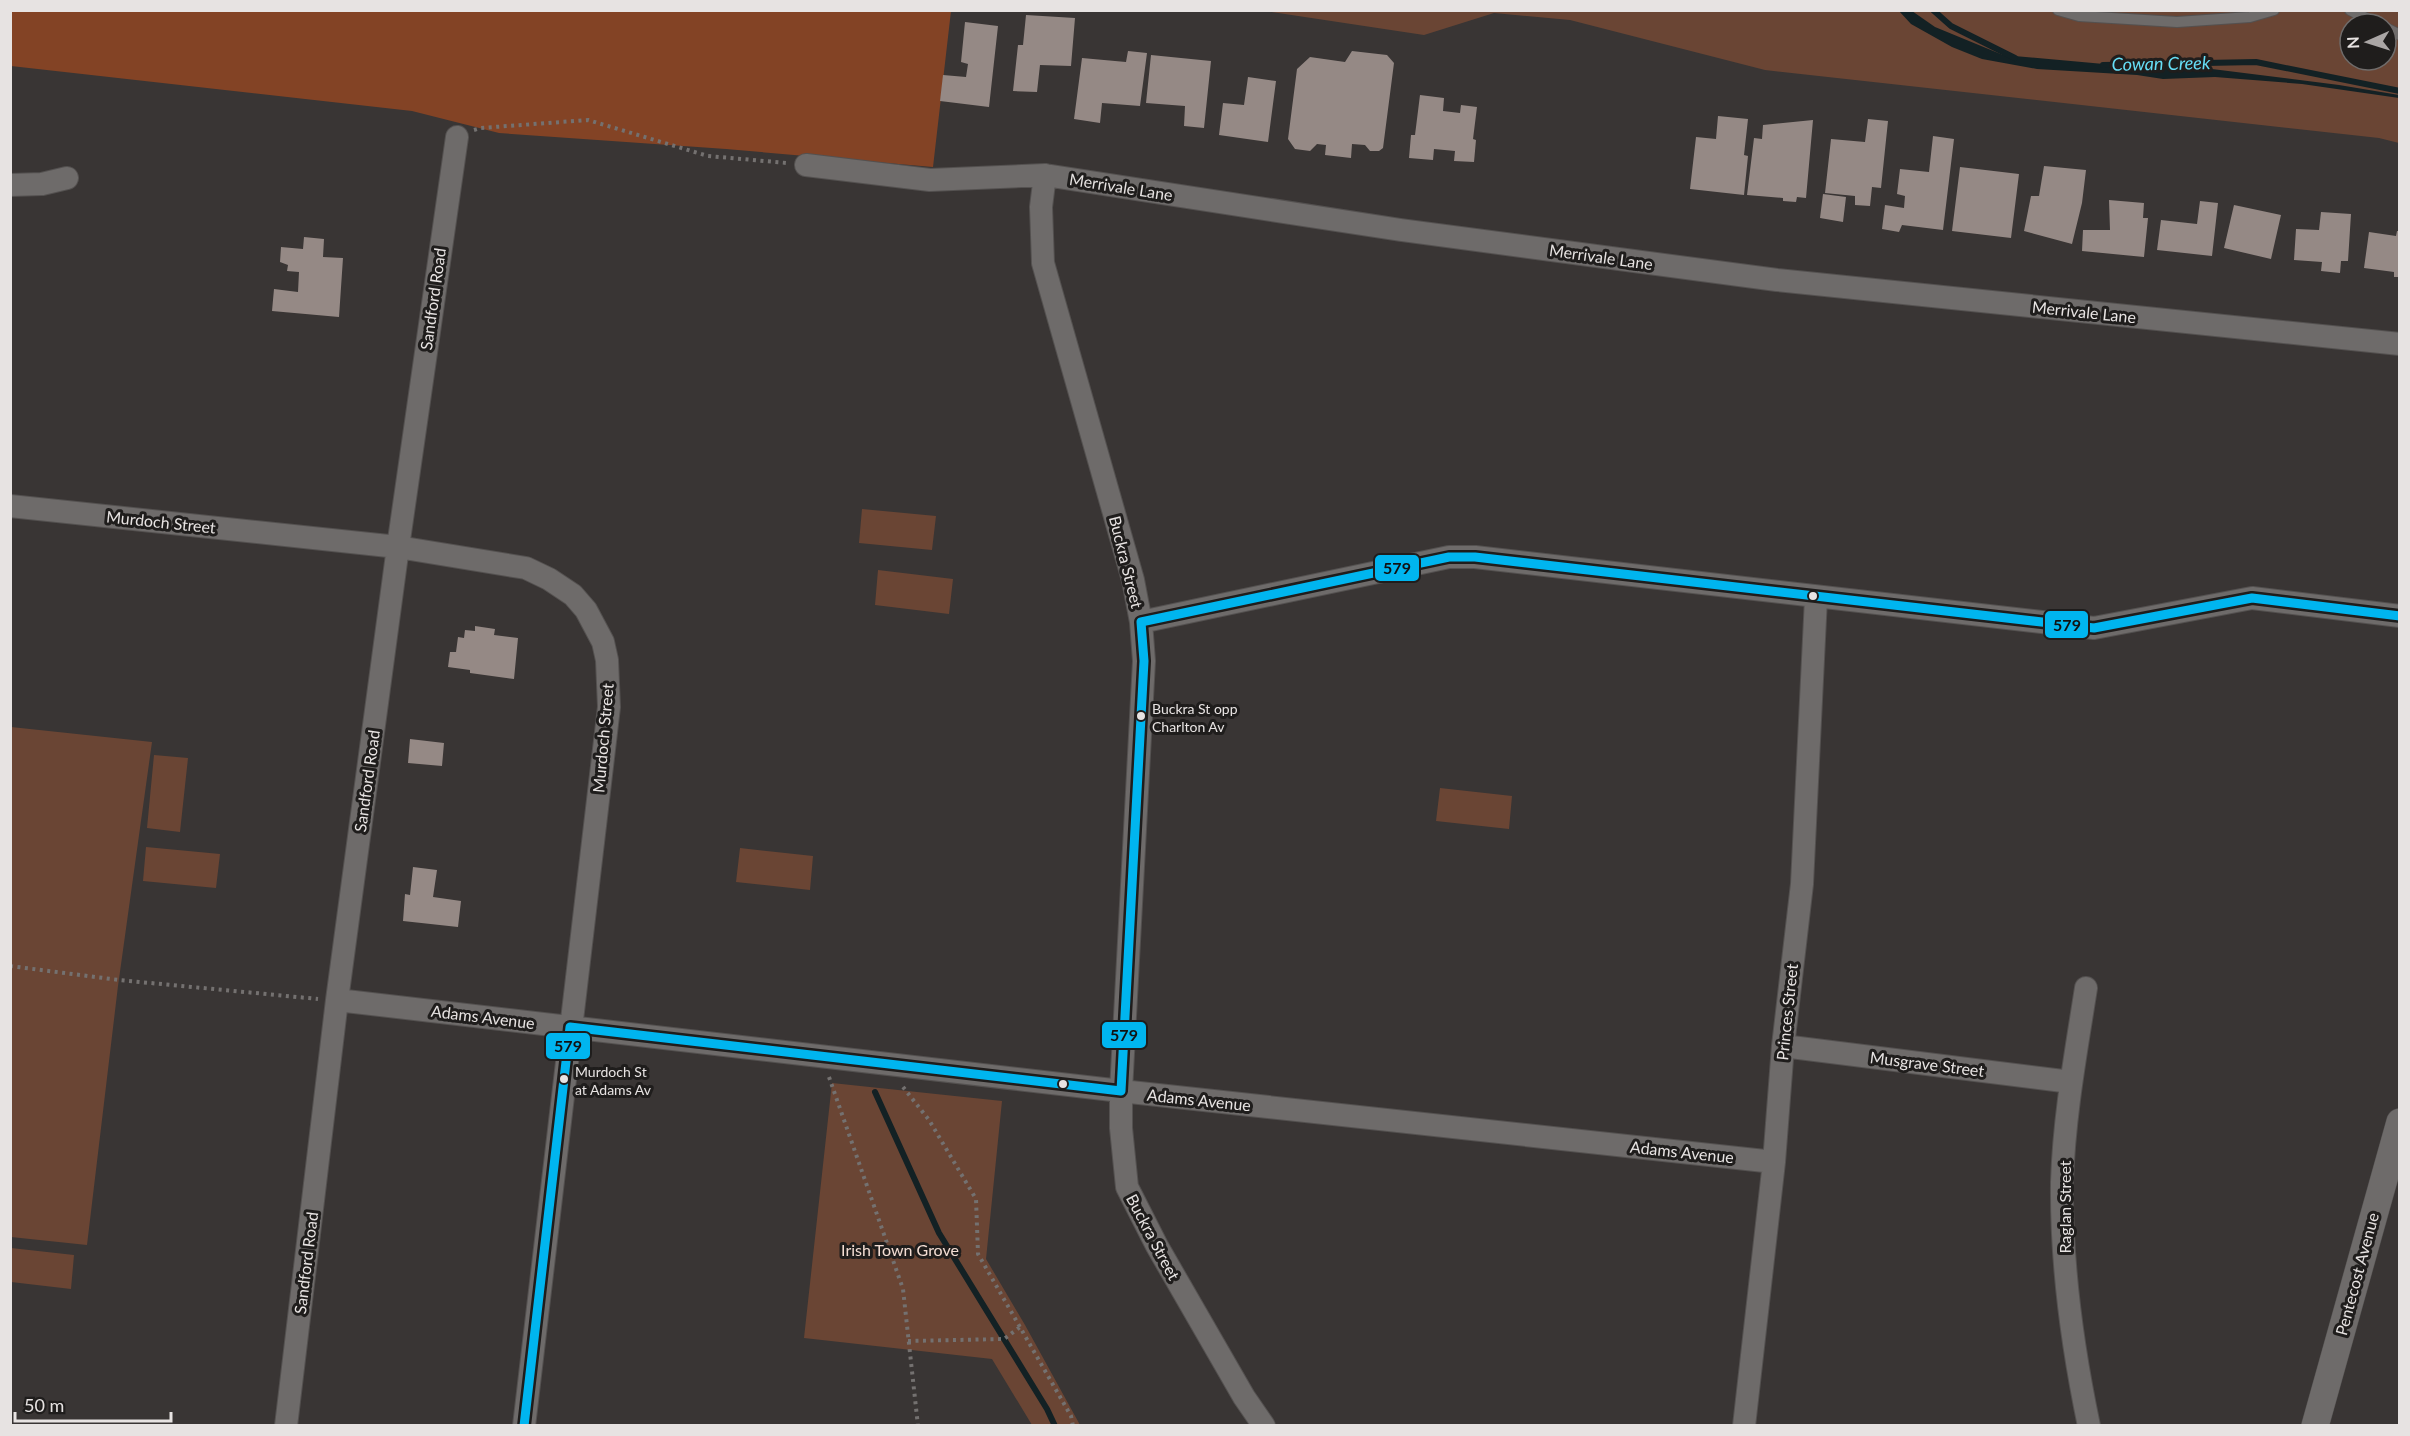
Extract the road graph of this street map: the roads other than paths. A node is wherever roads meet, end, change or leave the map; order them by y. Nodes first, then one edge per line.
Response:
1 (2058, 10) edge
2 (2274, 10) edge
3 (457, 137) road end
4 (806, 165) road end
5 (1045, 175) junction
6 (67, 178) dead end
7 (10, 185) edge
8 (2400, 344) edge
9 (10, 506) edge
10 (398, 547) junction
11 (1816, 598) junction
12 (2400, 616) edge
13 (1141, 622) junction
14 (2086, 988) dead end
15 (337, 1000) junction
16 (570, 1027) junction
17 (1783, 1046) junction
18 (2071, 1082) junction
19 (1121, 1091) junction
20 (2400, 1122) edge
21 (1774, 1162) junction
22 (2393, 1170) edge
23 (286, 1425) edge
24 (524, 1425) edge
25 (1264, 1425) edge
26 (1744, 1425) edge
27 (2089, 1425) edge
28 (2315, 1425) edge

1 - 2 lane
3 - 10 street, Sandford Road
4 - 5 street, Merrivale Lane
5 - 8 street, Merrivale Lane
5 - 13 street, Buckra Street
6 - 7 street
9 - 10 street, Murdoch Street
10 - 15 street, Sandford Road
10 - 16 street, Murdoch Street
11 - 12 street
11 - 13 street
11 - 17 street, Princes Street
13 - 19 street, Buckra Street
14 - 18 street, Raglan Street
15 - 16 street, Adams Avenue
15 - 23 street, Sandford Road
16 - 19 street, Adams Avenue
16 - 24 street, Murdoch Street
17 - 18 street, Musgrave Street
17 - 21 street, Princes Street
18 - 27 street, Raglan Street
19 - 21 street, Adams Avenue
19 - 25 street, Buckra Street
20 - 22 street, Pentecost Avenue
21 - 26 street, Princes Street
22 - 28 street, Pentecost Avenue

